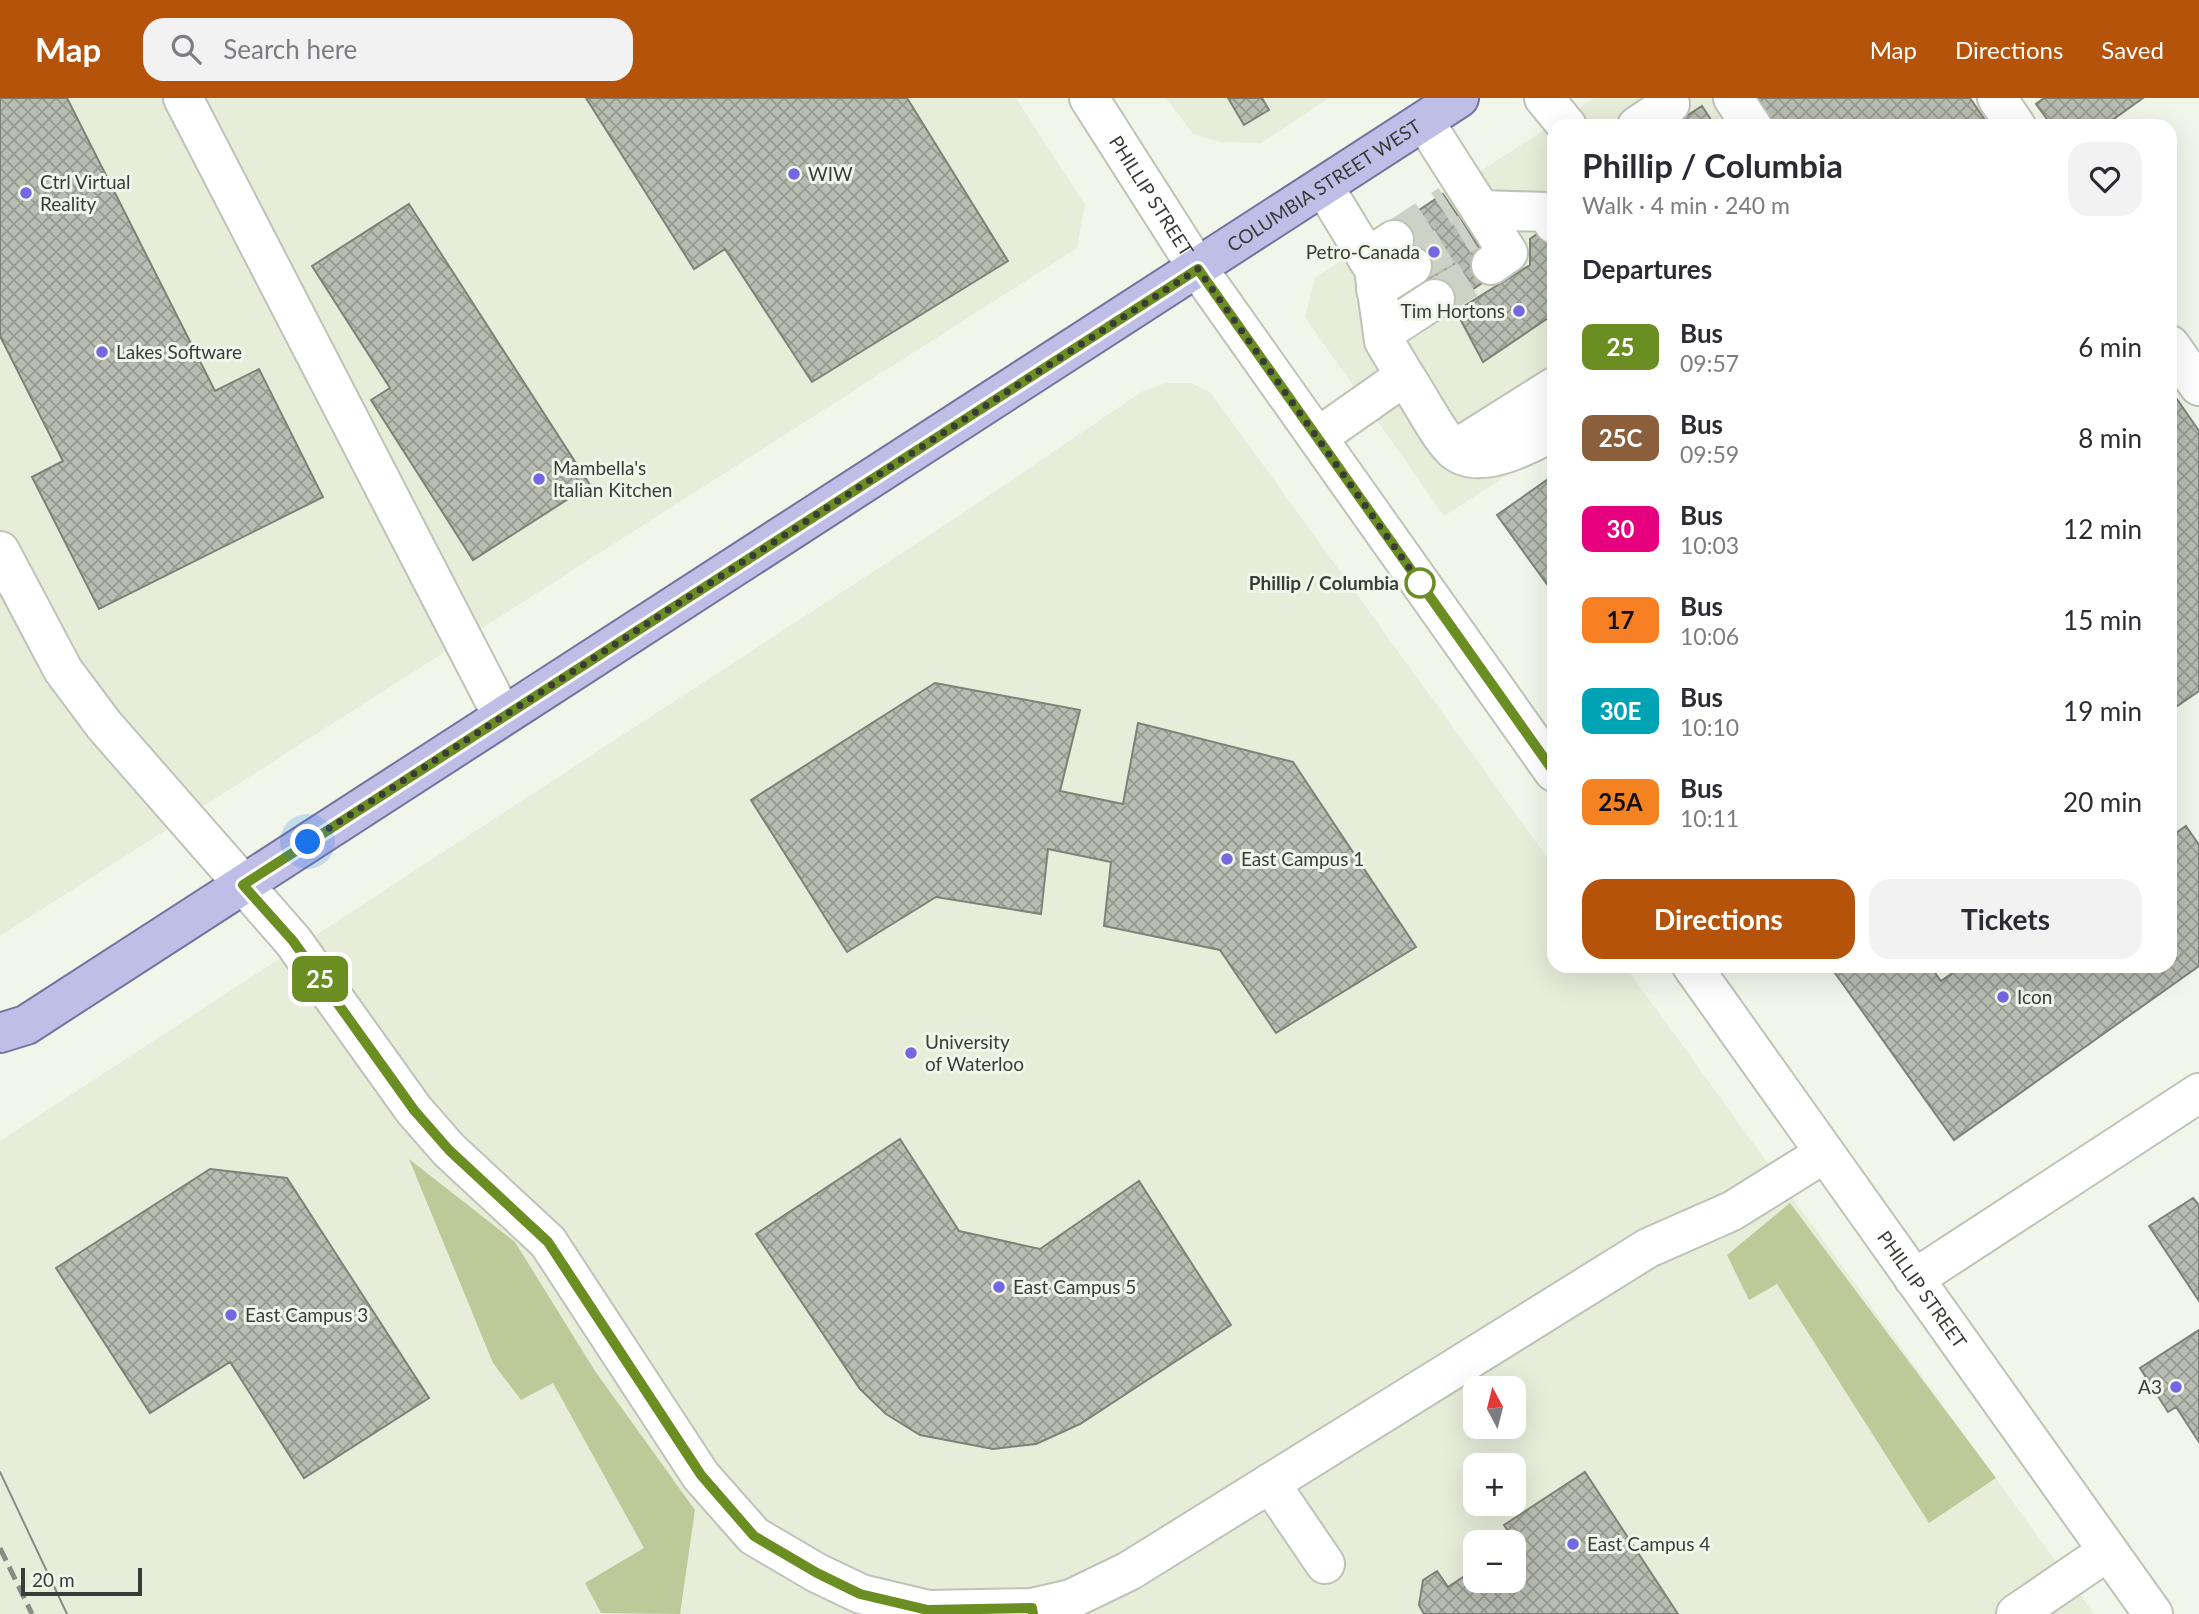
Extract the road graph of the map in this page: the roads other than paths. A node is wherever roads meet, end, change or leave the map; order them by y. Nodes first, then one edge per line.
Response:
1 (183, 98) edge
2 (1089, 98) edge
3 (1459, 98) edge
4 (1544, 98) edge
5 (1666, 98) edge
6 (1733, 98) edge
7 (1997, 98) edge
8 (1561, 119) edge
9 (1648, 119) edge
10 (1747, 119) edge
11 (2011, 119) edge
12 (1424, 121) junction
13 (1324, 187) junction
14 (1471, 211) junction
15 (1547, 213) edge
16 (1491, 265) tunnel mouth
17 (1198, 269) junction
18 (1435, 299) tunnel mouth
19 (1383, 333) junction
20 (2177, 355) edge
21 (1405, 376) junction
22 (2199, 386) edge
23 (1547, 391) edge
24 (1547, 435) edge
25 (1318, 437) junction
26 (1454, 450) junction
27 (0, 551) edge
28 (502, 715) junction
29 (1547, 762) edge
30 (243, 885) junction
31 (1697, 973) edge
32 (13, 1029) edge
33 (0, 1054) edge
34 (2199, 1093) edge
35 (1825, 1153) junction
36 (1914, 1279) junction
37 (1270, 1483) junction
38 (2108, 1551) junction
39 (1325, 1564) dead end
40 (1033, 1611) edge
41 (2016, 1614) edge
42 (2153, 1614) edge

1 - 28 street
2 - 17 street, PHILLIP STREET
3 - 12 main road, COLUMBIA STREET WEST
4 - 8 street
5 - 9 street
6 - 10 street
7 - 11 street
12 - 13 main road, COLUMBIA STREET WEST
12 - 14 street
13 - 17 main road, COLUMBIA STREET WEST
13 - 19 street
14 - 15 street
14 - 16 street
17 - 25 street, PHILLIP STREET
17 - 28 main road, COLUMBIA STREET WEST
18 - 19 street
19 - 21 street
20 - 22 street
21 - 25 street
21 - 26 street
23 - 26 street
24 - 26 street
25 - 29 street, PHILLIP STREET
27 - 30 street
28 - 30 main road, COLUMBIA STREET WEST
30 - 32 main road, COLUMBIA STREET WEST
30 - 40 street
31 - 35 street, PHILLIP STREET
32 - 33 main road, COLUMBIA STREET WEST
34 - 36 street
35 - 36 street, PHILLIP STREET
35 - 37 street
36 - 38 street, PHILLIP STREET
37 - 39 street
37 - 40 street
38 - 41 street
38 - 42 street, PHILLIP STREET

